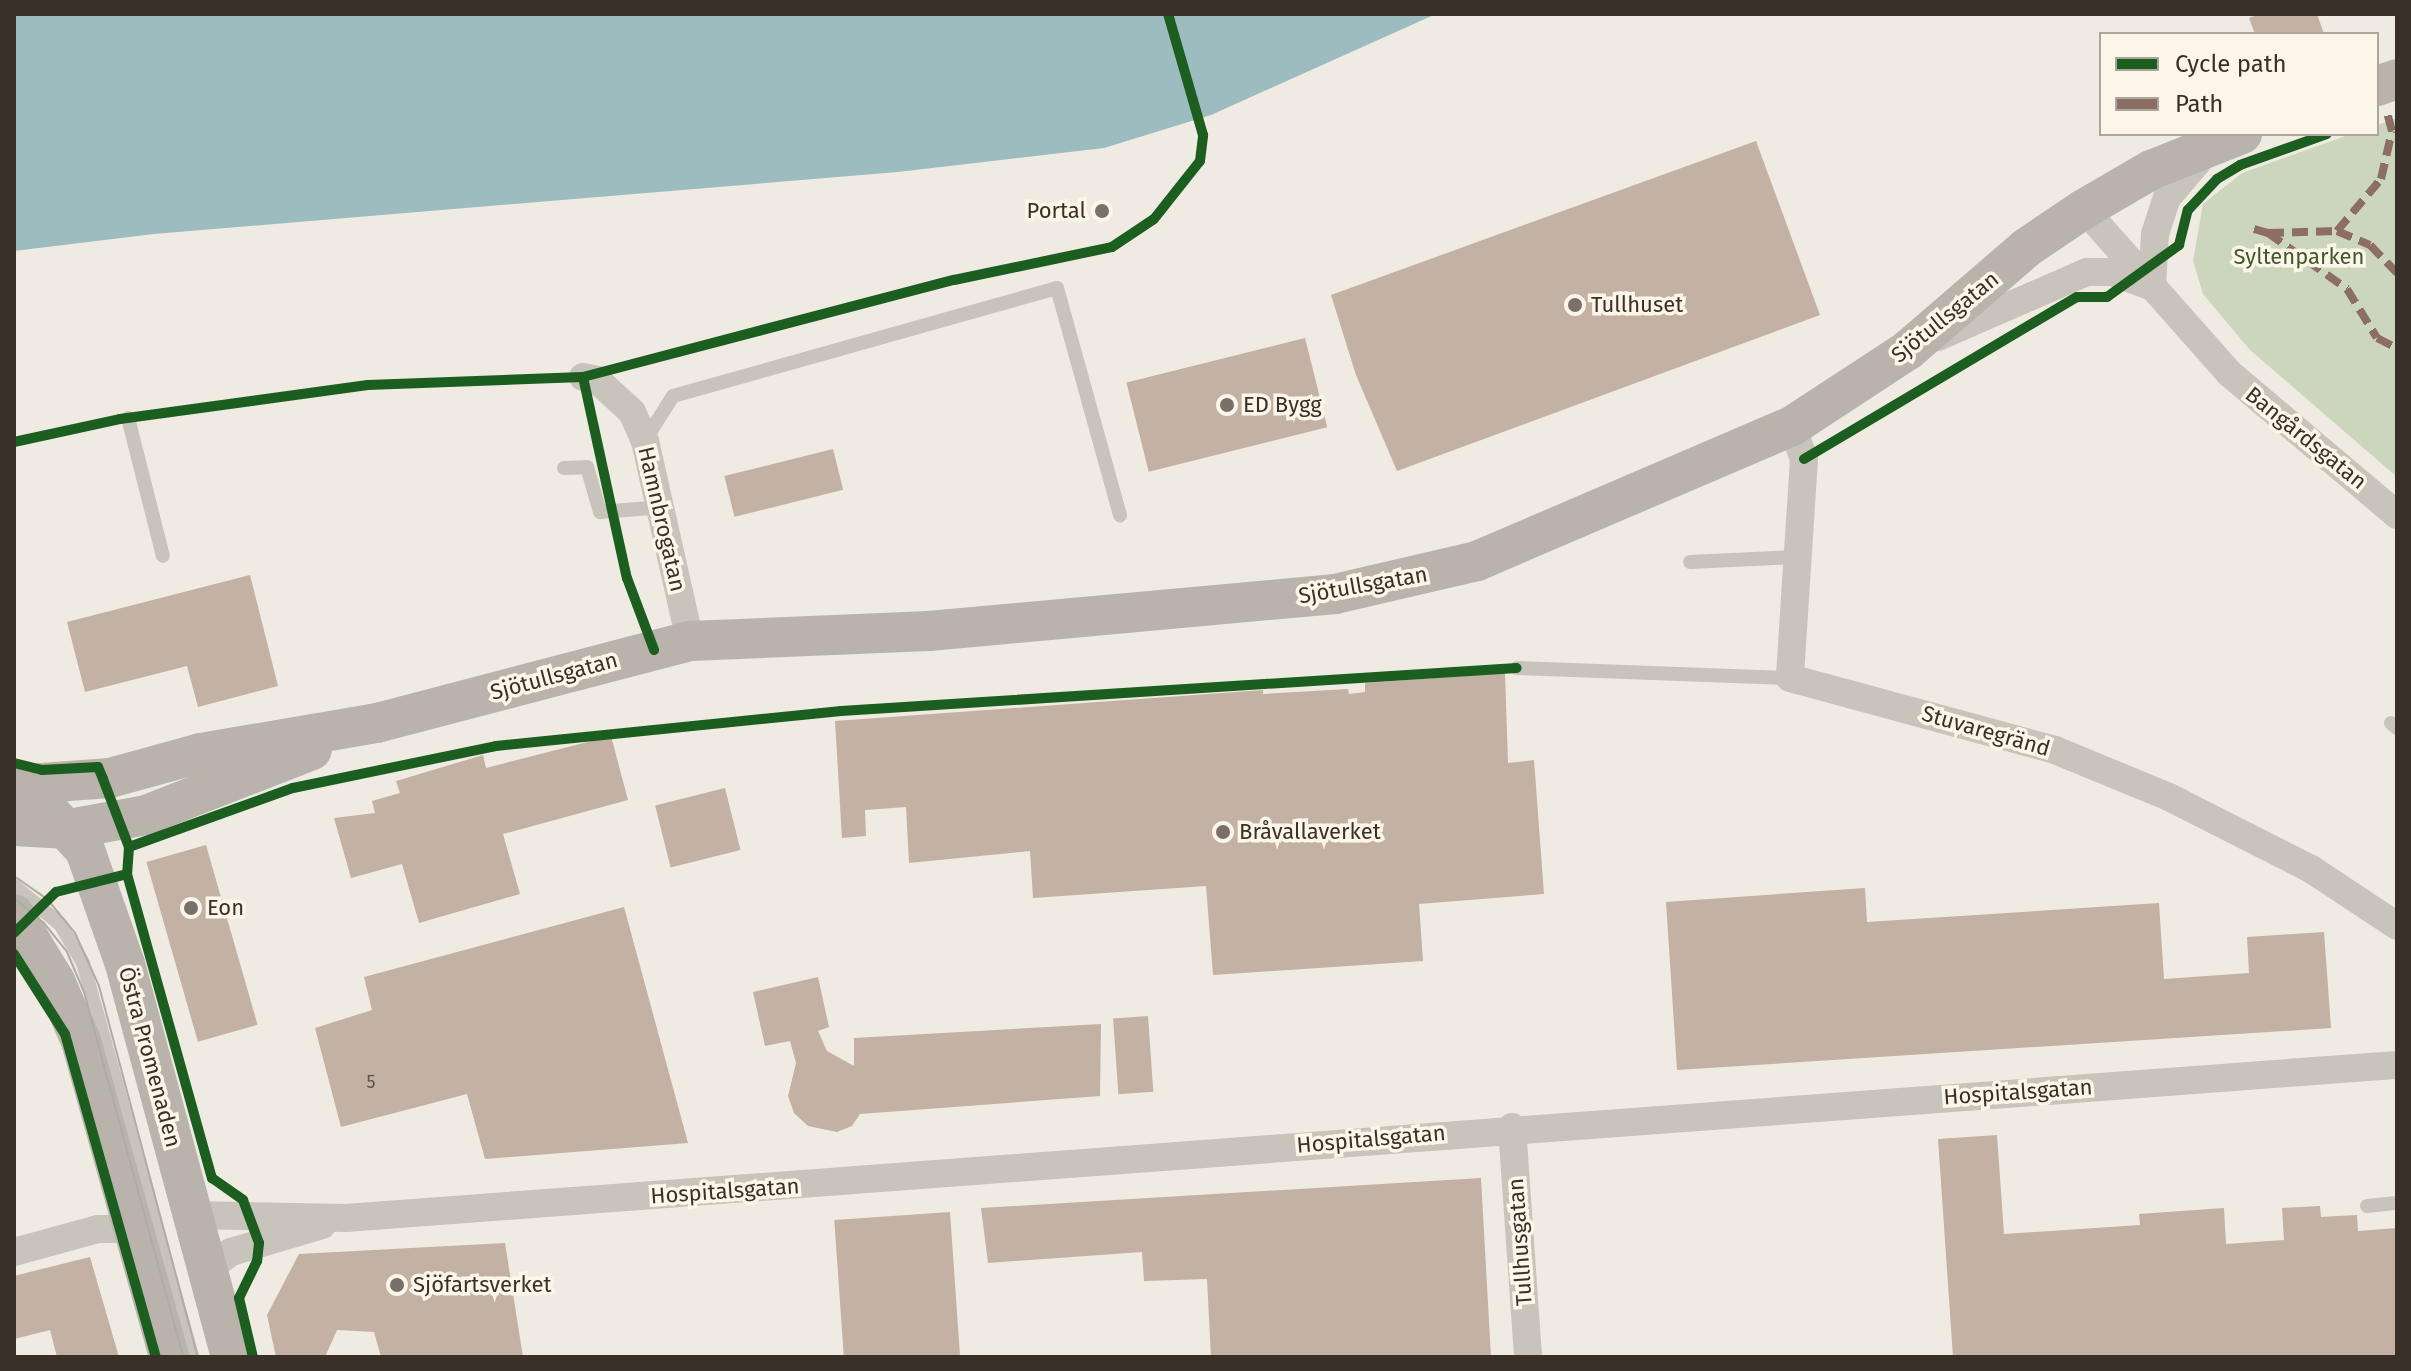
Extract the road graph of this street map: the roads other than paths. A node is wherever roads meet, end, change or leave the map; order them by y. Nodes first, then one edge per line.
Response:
1 (2227, 139) edge
2 (2084, 209) junction
3 (2152, 287) junction
4 (1908, 350) junction
5 (583, 377) dead end
6 (128, 418) dead end
7 (1792, 426) junction
8 (645, 441) junction
9 (564, 468) dead end
10 (664, 507) junction
11 (1120, 515) dead end
12 (2397, 515) edge
13 (163, 556) dead end
14 (1798, 557) junction
15 (1690, 562) dead end
16 (690, 641) junction
17 (1517, 668) dead end
18 (1790, 678) junction
19 (377, 723) junction
20 (14, 788) edge
21 (14, 826) edge
22 (69, 829) junction
23 (14, 886) edge
24 (14, 914) edge
25 (2397, 926) edge
26 (2397, 1065) edge
27 (1512, 1127) junction
28 (2397, 1203) edge
29 (2367, 1206) dead end
30 (193, 1215) junction
31 (346, 1218) junction
32 (135, 1229) junction
33 (14, 1252) edge
34 (207, 1270) junction
35 (169, 1357) edge
36 (192, 1357) edge
37 (231, 1357) edge
38 (1528, 1357) edge

1 - 2 main road, Sjötullsgatan
1 - 3 street
2 - 3 street, Bangårdsgatan
2 - 4 main road, Sjötullsgatan
3 - 4 street, Bangårdsgatan
3 - 12 street, Bangårdsgatan
4 - 7 main road, Sjötullsgatan
5 - 8 street, Hamnbrogatan
6 - 13 lane
7 - 14 street
7 - 16 main road, Sjötullsgatan
8 - 10 street, Hamnbrogatan
8 - 11 lane
9 - 10 lane
10 - 16 street, Hamnbrogatan
14 - 15 lane
14 - 18 street
16 - 19 main road, Sjötullsgatan
17 - 18 lane
18 - 25 street, Stuvaregränd
19 - 20 main road, Sjötullsgatan
19 - 22 main road, Sjötullsgatan
20 - 22 main road, Östra Promenaden
21 - 22 main road, Sjötullsgatan
22 - 30 main road, Östra Promenaden
23 - 36 lane, Östra Promenaden
24 - 32 main road
26 - 27 street, Hospitalsgatan
27 - 31 street, Hospitalsgatan
27 - 38 street, Tullhusgatan
28 - 29 lane
30 - 31 street, Hospitalsgatan
30 - 34 main road, Östra Promenaden
31 - 34 street, Hospitalsgatan
32 - 33 street
32 - 35 main road
34 - 37 main road, Östra Promenaden

